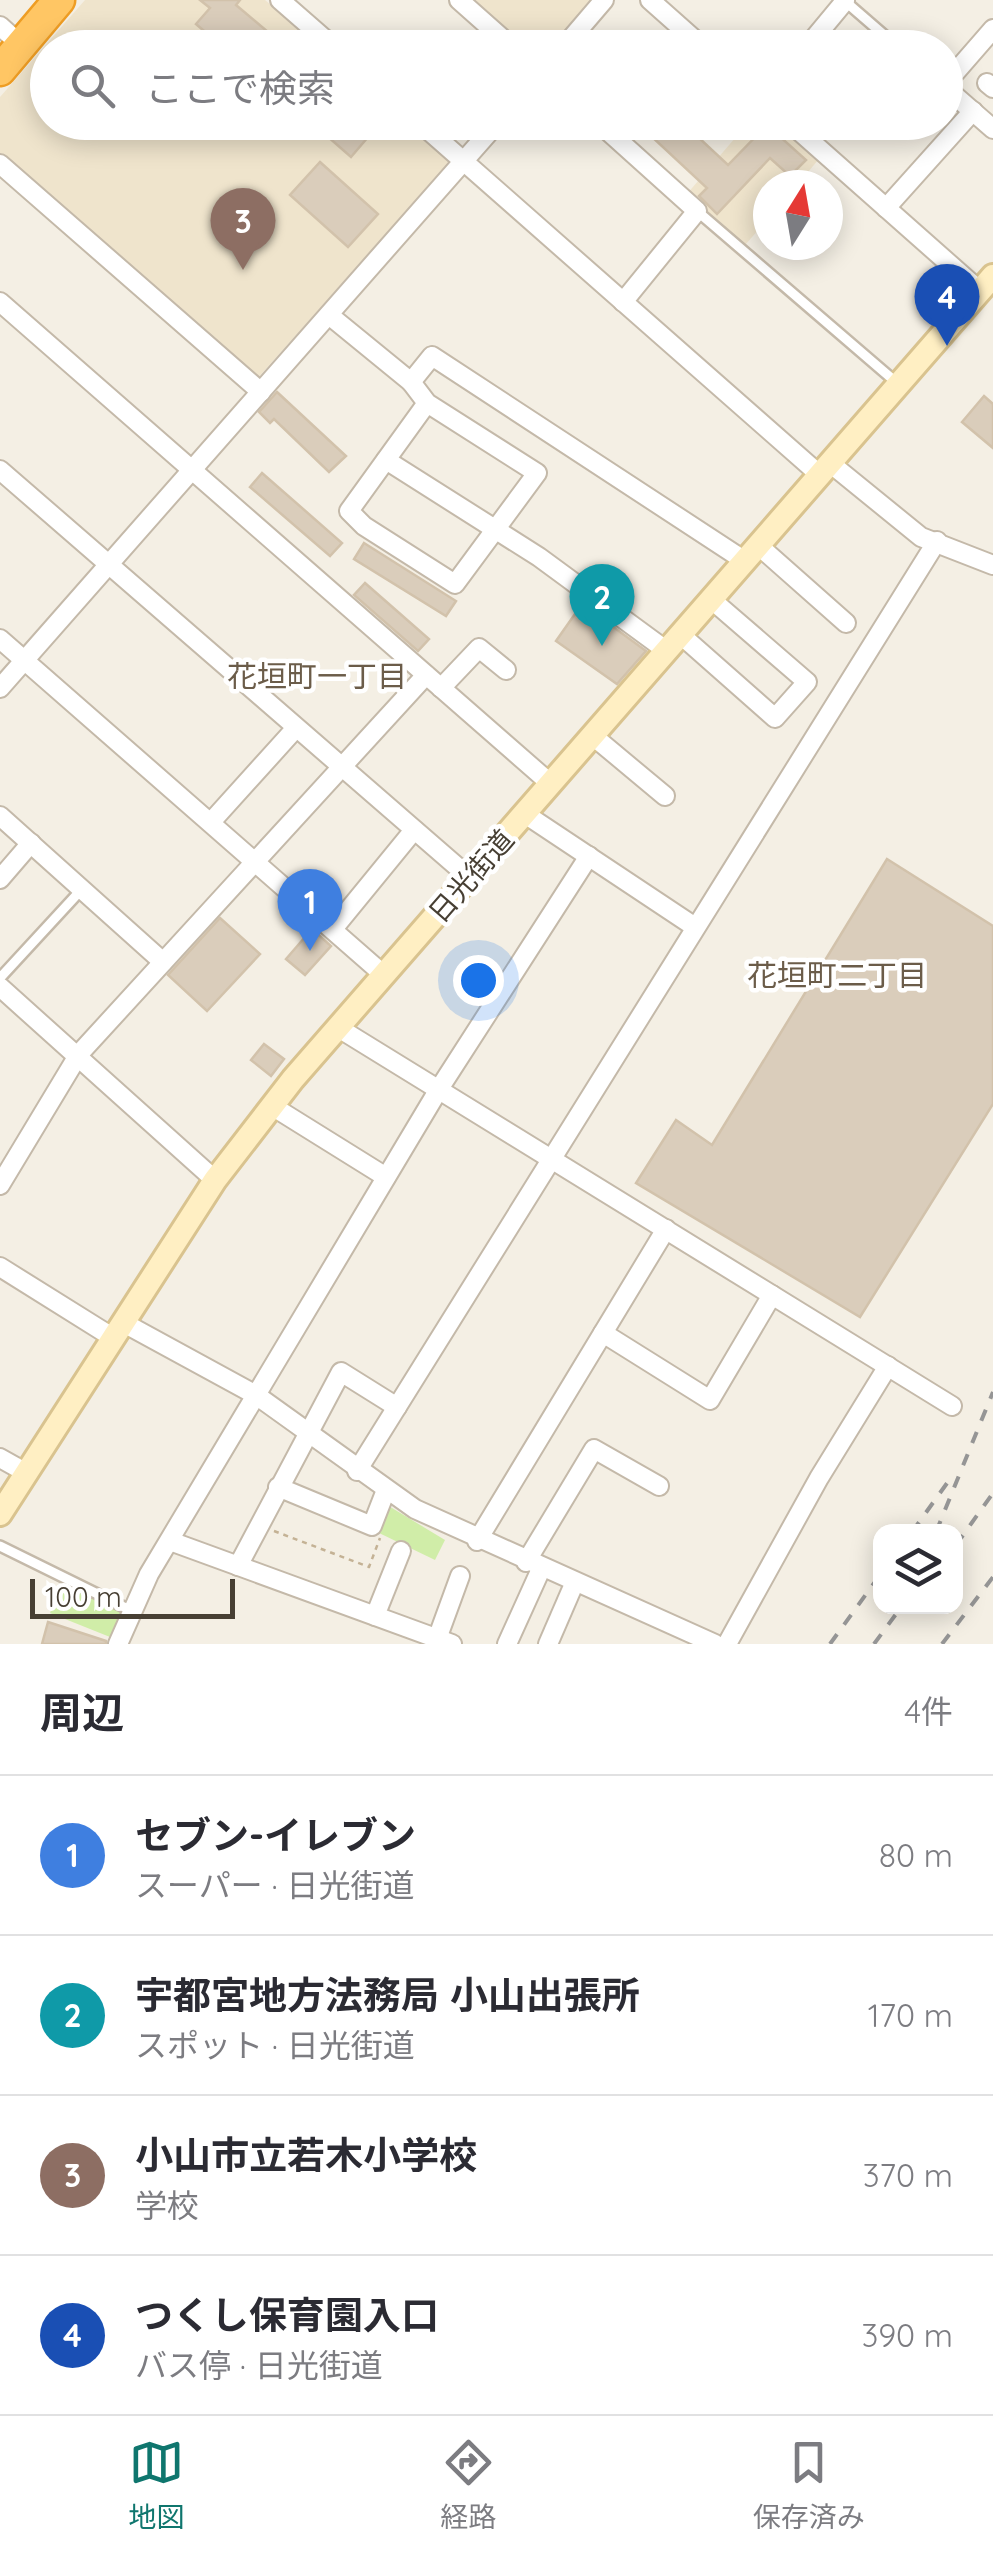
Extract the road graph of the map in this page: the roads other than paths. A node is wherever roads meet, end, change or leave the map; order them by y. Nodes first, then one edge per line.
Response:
1 (59, 0) edge
2 (280, 0) edge
3 (459, 0) edge
4 (604, 0) edge
5 (650, 0) edge
6 (845, 0) edge
7 (993, 29) edge
8 (314, 30) edge
9 (493, 30) edge
10 (578, 30) edge
11 (684, 30) edge
12 (821, 30) edge
13 (879, 30) edge
14 (10, 36) edge
15 (963, 65) edge
16 (0, 70) edge
17 (963, 101) edge
18 (973, 111) junction
19 (963, 122) edge
20 (993, 129) edge
21 (437, 140) edge
22 (483, 140) edge
23 (618, 140) edge
24 (809, 140) edge
25 (947, 140) edge
26 (0, 164) edge
27 (462, 164) junction
28 (886, 208) junction
29 (697, 210) junction
30 (987, 284) edge
31 (0, 302) edge
32 (622, 302) junction
33 (329, 314) junction
34 (411, 382) junction
35 (899, 384) junction
36 (261, 392) junction
37 (427, 403) junction
38 (386, 460) junction
39 (825, 469) junction
40 (0, 470) edge
41 (193, 471) junction
42 (496, 529) junction
43 (938, 541) junction
44 (752, 553) junction
45 (993, 565) edge
46 (107, 566) junction
47 (712, 600) junction
48 (846, 623) dead end
49 (0, 639) edge
50 (674, 643) junction
51 (24, 661) junction
52 (506, 670) dead end
53 (426, 675) junction
54 (0, 688) edge
55 (441, 688) junction
56 (296, 729) junction
57 (594, 736) junction
58 (341, 768) junction
59 (551, 784) junction
60 (665, 796) dead end
61 (525, 814) junction
62 (0, 816) edge
63 (211, 822) junction
64 (414, 830) junction
65 (31, 843) junction
66 (590, 856) junction
67 (257, 861) junction
68 (469, 877) junction
69 (0, 879) edge
70 (82, 889) junction
71 (695, 928) junction
72 (333, 929) junction
73 (163, 962) junction
74 (384, 974) junction
75 (0, 978) edge
76 (0, 986) edge
77 (337, 1027) junction
78 (79, 1054) junction
79 (439, 1089) junction
80 (272, 1106) junction
81 (549, 1159) junction
82 (386, 1177) junction
83 (215, 1180) junction
84 (0, 1185) edge
85 (666, 1230) junction
86 (0, 1267) edge
87 (772, 1295) junction
88 (116, 1330) junction
89 (603, 1333) junction
90 (888, 1366) junction
91 (256, 1395) junction
92 (397, 1406) junction
93 (952, 1406) dead end
94 (306, 1433) junction
95 (0, 1458) edge
96 (25, 1472) junction
97 (357, 1472) junction
98 (659, 1486) dead end
99 (278, 1487) junction
100 (386, 1490) junction
101 (0, 1514) edge
102 (170, 1541) junction
103 (477, 1541) junction
104 (0, 1546) edge
105 (402, 1551) dead end
106 (238, 1566) junction
107 (533, 1566) junction
108 (460, 1576) dead end
109 (574, 1584) junction
110 (132, 1611) junction
111 (375, 1616) junction
112 (445, 1641) edge
113 (118, 1644) edge
114 (507, 1644) edge
115 (548, 1644) edge
116 (715, 1644) edge
117 (727, 1644) edge

1 - 14 highway
2 - 8 street
3 - 9 street
4 - 10 street
5 - 11 street
6 - 12 street
6 - 13 lane
7 - 15 street
14 - 16 highway
17 - 18 street
18 - 19 street
18 - 20 street
21 - 27 street
22 - 27 street
23 - 29 street
24 - 28 street
25 - 28 street
26 - 36 street
27 - 32 street
27 - 33 street
28 - 30 street
29 - 32 street
29 - 35 lane
30 - 35 main road, 日光街道
31 - 41 street
32 - 39 street
33 - 34 street
33 - 36 street
34 - 37 street
34 - 44 street
35 - 39 main road, 日光街道
36 - 41 street
37 - 38 street
37 - 42 street
38 - 42 street
38 - 42 street
39 - 43 street
39 - 44 main road, 日光街道
40 - 46 street
41 - 46 street
41 - 53 street
42 - 50 street
43 - 45 street
43 - 71 street
44 - 47 main road, 日光街道
44 - 48 street
46 - 51 street
46 - 56 street
47 - 50 main road, 日光街道
47 - 50 street
49 - 51 street
50 - 57 main road, 日光街道
51 - 54 street
51 - 63 street
52 - 55 street
53 - 55 street
53 - 58 street
55 - 59 street
56 - 58 street
56 - 63 street
57 - 59 main road, 日光街道
57 - 60 street
58 - 64 street
58 - 67 street
59 - 61 main road, 日光街道
61 - 66 street
61 - 68 main road, 日光街道
62 - 65 street
63 - 67 street
64 - 68 street
64 - 72 street
65 - 69 street
65 - 70 street
66 - 71 street
66 - 79 street
67 - 72 street
67 - 73 street
68 - 74 main road, 日光街道
70 - 73 street
70 - 75 lane
71 - 81 street
72 - 74 street
73 - 78 street
74 - 77 main road, 日光街道
76 - 78 street
77 - 79 street
77 - 80 main road, 日光街道
78 - 83 street
78 - 84 street
79 - 81 street
79 - 82 street
80 - 82 street
80 - 83 main road, 日光街道
81 - 85 street
81 - 92 street
82 - 91 street
83 - 88 main road, 日光街道
85 - 87 street
85 - 89 street
86 - 88 street
87 - 89 street
87 - 90 street
88 - 91 street
88 - 96 main road, 日光街道
89 - 103 street
90 - 93 street
90 - 117 street
91 - 94 street
91 - 102 street
92 - 94 street
92 - 97 street
94 - 97 street
94 - 99 street
95 - 96 street
96 - 101 main road, 日光街道
97 - 100 street
98 - 107 street
99 - 100 street
99 - 106 street
100 - 103 street
102 - 106 street
102 - 110 street
103 - 107 street
104 - 110 lane
105 - 111 street
106 - 111 street
107 - 109 street
107 - 114 street
108 - 112 street
109 - 115 street
109 - 116 street
110 - 113 street
111 - 112 street

